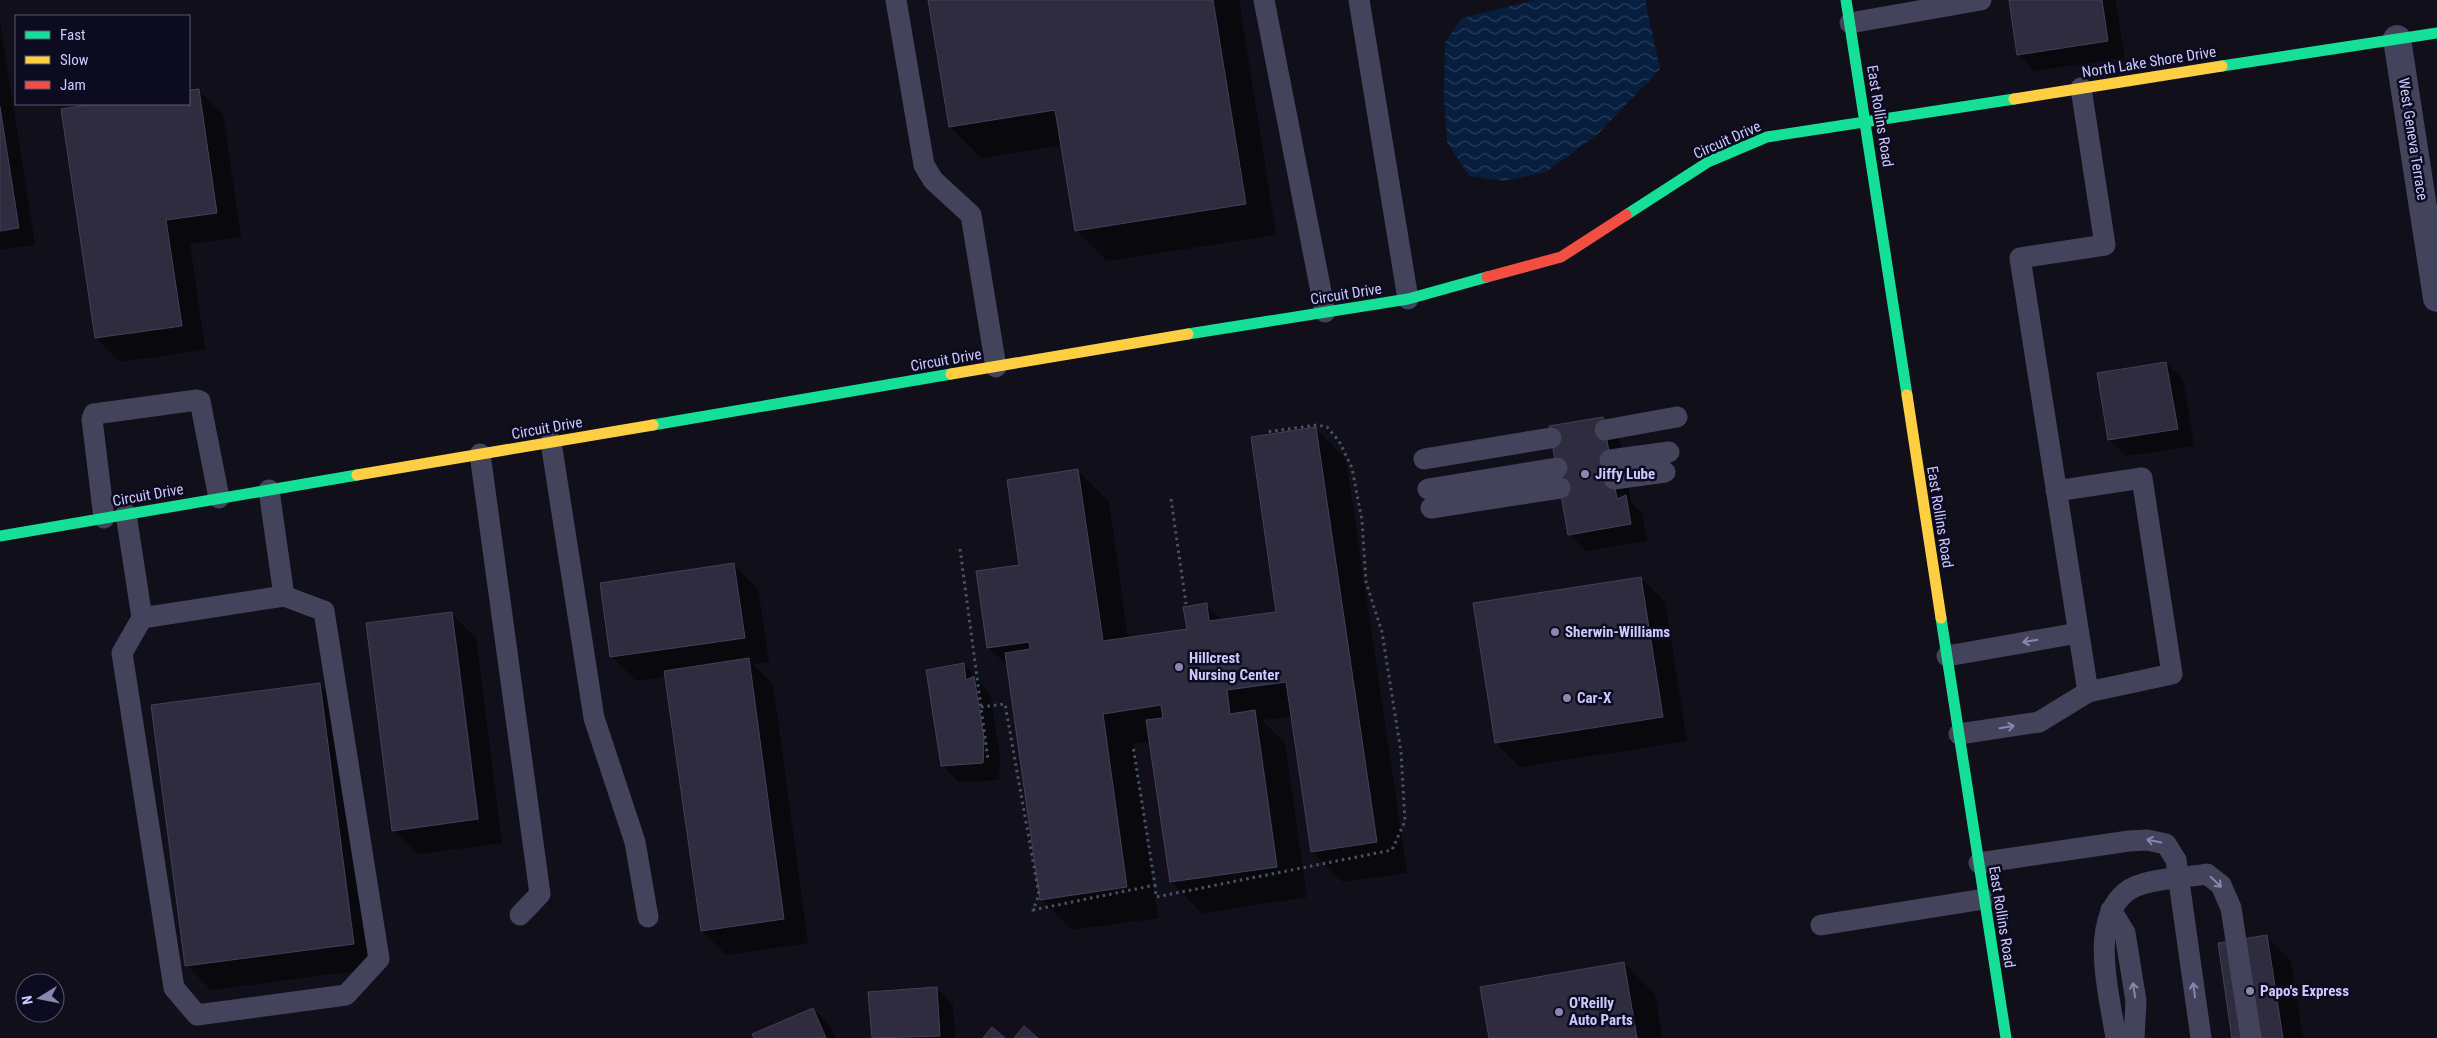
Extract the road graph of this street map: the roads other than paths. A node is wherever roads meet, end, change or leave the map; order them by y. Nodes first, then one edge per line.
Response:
1 (896, 0) edge
2 (1264, 0) edge
3 (1359, 0) edge
4 (1846, 0) edge
5 (1980, 0) edge
6 (1850, 23) junction
7 (2437, 33) edge
8 (2397, 39) junction
9 (2081, 88) junction
10 (1866, 122) junction
11 (2437, 298) edge
12 (1408, 299) junction
13 (1325, 312) junction
14 (996, 366) junction
15 (1677, 417) dead end
16 (1605, 430) dead end
17 (1551, 438) dead end
18 (551, 442) junction
19 (480, 454) junction
20 (1424, 459) dead end
21 (1667, 462) dead end
22 (1612, 470) dead end
23 (1559, 478) dead end
24 (269, 490) junction
25 (2056, 491) junction
26 (219, 498) junction
27 (1430, 499) dead end
28 (126, 514) junction
29 (104, 518) junction
30 (0, 536) edge
31 (284, 596) junction
32 (142, 618) junction
33 (2078, 634) junction
34 (1947, 656) junction
35 (2088, 692) junction
36 (1959, 734) junction
37 (1979, 863) junction
38 (2178, 878) junction
39 (1984, 899) junction
40 (2111, 910) junction
41 (520, 915) dead end
42 (648, 918) dead end
43 (1821, 925) dead end
44 (2006, 1038) edge
45 (2116, 1038) edge
46 (2134, 1038) edge
47 (2201, 1038) edge
48 (2251, 1038) edge

1 - 14 lane
2 - 13 lane
3 - 12 lane
4 - 6 street, East Rollins Road
5 - 6 lane
6 - 10 street, East Rollins Road
7 - 8 street, North Lake Shore Drive
8 - 9 street, North Lake Shore Drive
8 - 11 street, West Geneva Terrace
9 - 10 street, North Lake Shore Drive
9 - 25 lane
10 - 12 street, Circuit Drive
10 - 34 street, East Rollins Road
12 - 13 street, Circuit Drive
13 - 14 street, Circuit Drive
14 - 18 street, Circuit Drive
15 - 16 lane
17 - 20 lane
18 - 19 street, Circuit Drive
18 - 42 lane
19 - 24 street, Circuit Drive
19 - 41 lane
21 - 22 lane
23 - 27 lane
24 - 26 street, Circuit Drive
24 - 31 lane
25 - 33 lane
25 - 35 lane
26 - 28 street, Circuit Drive
26 - 29 lane
28 - 29 street, Circuit Drive
28 - 32 lane
29 - 30 street, Circuit Drive
31 - 32 lane
31 - 32 lane
33 -> 34 lane
33 - 35 lane
34 - 36 street, East Rollins Road
36 -> 35 lane
36 - 37 street, East Rollins Road
38 -> 37 lane
37 - 39 street, East Rollins Road
38 - 40 lane
47 -> 38 lane
38 -> 48 lane
39 - 43 lane
39 - 44 street, East Rollins Road
40 - 45 lane
46 -> 40 lane

